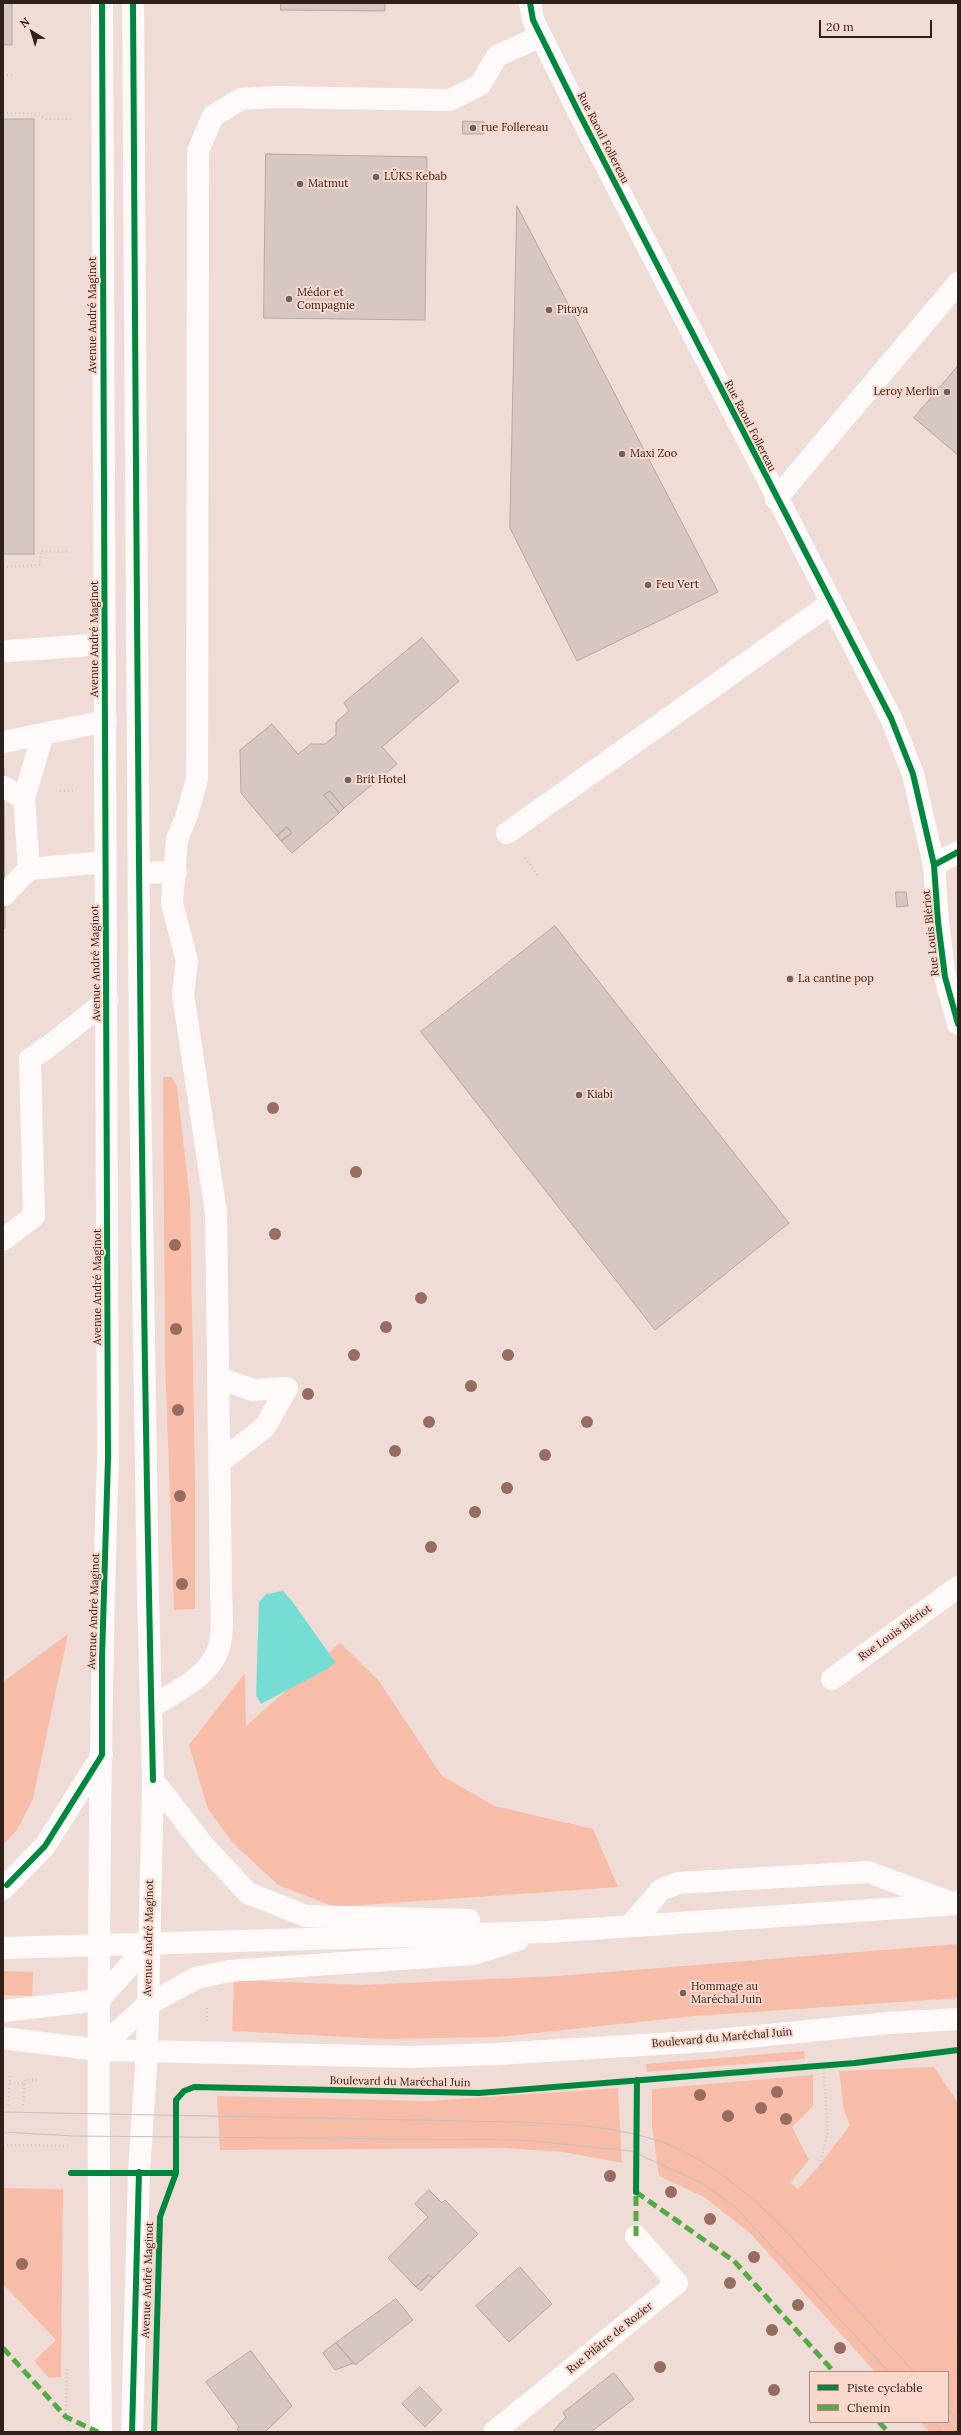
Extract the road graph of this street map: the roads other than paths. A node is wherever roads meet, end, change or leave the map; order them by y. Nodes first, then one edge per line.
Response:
1 (102, 3) edge
2 (133, 3) edge
3 (530, 3) edge
4 (540, 36) junction
5 (958, 283) edge
6 (776, 499) junction
7 (831, 603) junction
8 (105, 644) junction
9 (8, 651) dead end
10 (106, 721) junction
11 (42, 734) junction
12 (3, 742) edge
13 (3, 787) edge
14 (24, 798) junction
15 (507, 833) dead end
16 (958, 852) edge
17 (105, 862) junction
18 (934, 865) junction
19 (29, 869) junction
20 (176, 872) junction
21 (140, 873) junction
22 (4, 895) edge
23 (106, 1000) junction
24 (958, 1024) edge
25 (3, 1240) edge
26 (218, 1378) junction
27 (220, 1462) junction
28 (958, 1587) edge
29 (832, 1679) dead end
30 (151, 1707) junction
31 (102, 1755) junction
32 (153, 1780) junction
33 (3, 1890) edge
34 (957, 1903) edge
35 (630, 1926) junction
36 (546, 1932) junction
37 (100, 1944) junction
38 (148, 1945) junction
39 (3, 1948) edge
40 (99, 2000) junction
41 (147, 2005) junction
42 (3, 2012) edge
43 (958, 2019) edge
44 (3, 2038) edge
45 (98, 2050) junction
46 (147, 2051) junction
47 (636, 2236) dead end
48 (101, 2432) edge
49 (132, 2432) edge
50 (494, 2432) edge

1 - 8 main road, Avenue André Maginot
2 - 21 main road, Avenue André Maginot
3 - 4 main road, Rue Raoul Follereau
4 - 6 main road, Rue Raoul Follereau
4 - 20 main road
5 - 6 main road
6 - 7 main road, Rue Raoul Follereau
7 - 15 main road
7 - 18 main road, Rue Raoul Follereau
8 - 9 main road
8 - 10 main road, Avenue André Maginot
10 - 11 main road
10 - 17 main road, Avenue André Maginot
11 - 12 main road
11 - 14 main road
13 - 14 main road
14 - 19 main road
16 - 18 main road
17 - 19 main road
17 - 23 main road, Avenue André Maginot
18 - 24 main road, Rue Louis Blériot
19 - 22 main road
20 - 21 main road
20 - 26 main road
21 - 30 main road, Avenue André Maginot
23 - 25 main road
23 - 31 main road, Avenue André Maginot
26 - 27 main road
26 - 27 main road
27 - 30 main road
28 - 29 main road, Rue Louis Blériot
30 - 32 main road, Avenue André Maginot
31 - 33 main road
31 - 37 main road, Avenue André Maginot
32 - 36 main road
32 - 38 main road, Avenue André Maginot
34 - 35 main road
34 - 35 main road
35 - 36 main road
36 - 38 main road
36 - 41 main road
37 - 38 main road
37 - 39 main road
37 - 40 main road, Avenue André Maginot
38 - 40 main road
38 - 41 main road, Avenue André Maginot
40 - 42 main road
40 - 45 main road, Avenue André Maginot
41 - 45 main road
41 - 46 main road, Avenue André Maginot
43 - 46 main road, Boulevard du Maréchal Juin
44 - 45 main road, Boulevard du Maréchal Juin
45 - 46 main road, Boulevard du Maréchal Juin
45 - 48 main road, Avenue André Maginot
46 - 49 main road, Avenue André Maginot
47 - 50 main road, Rue Pilâtre de Rozier

